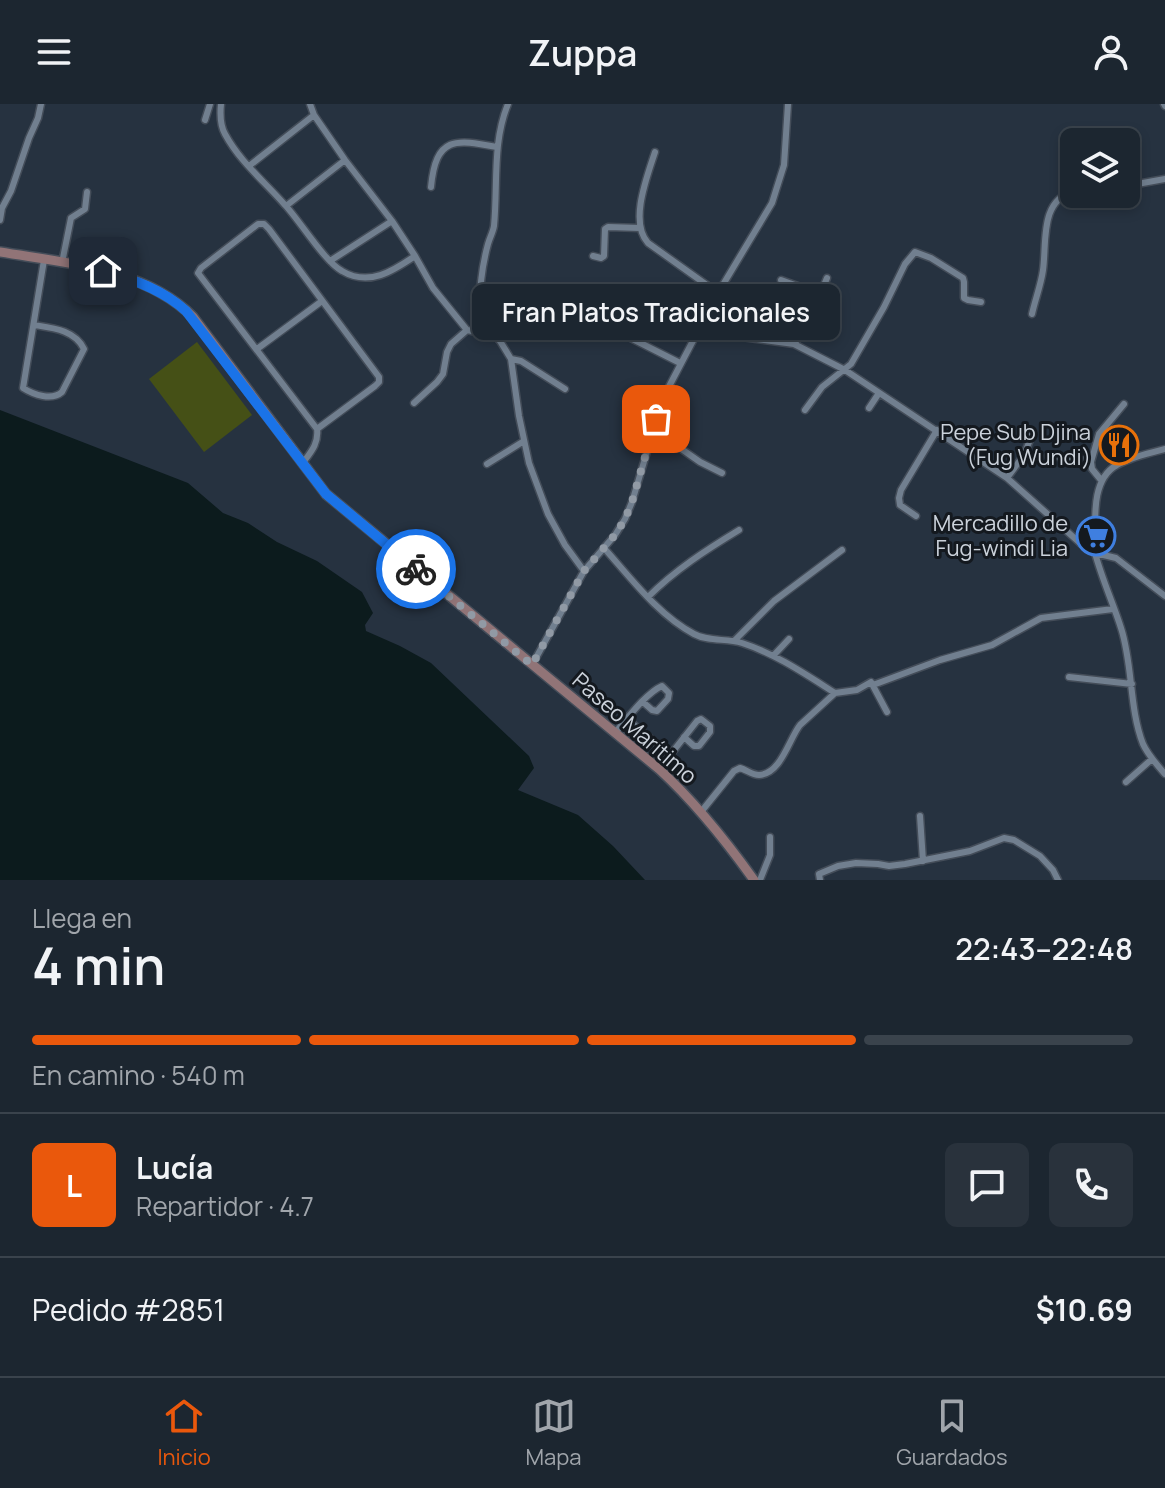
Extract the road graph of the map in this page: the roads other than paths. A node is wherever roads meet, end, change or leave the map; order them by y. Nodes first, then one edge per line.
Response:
1 (41, 104) edge
2 (210, 104) edge
3 (221, 104) edge
4 (310, 104) edge
5 (508, 104) edge
6 (788, 104) edge
7 (314, 115) junction
8 (205, 120) dead end
9 (497, 147) junction
10 (655, 152) dead end
11 (345, 160) junction
12 (249, 166) junction
13 (1165, 179) edge
14 (1140, 183) edge
15 (431, 187) dead end
16 (87, 192) dead end
17 (1060, 198) edge
18 (286, 206) junction
19 (0, 220) edge
20 (392, 221) junction
21 (640, 228) junction
22 (0, 252) edge
23 (415, 256) junction
24 (593, 256) dead end
25 (44, 260) junction
26 (330, 261) junction
27 (62, 263) junction
28 (827, 278) dead end
29 (781, 280) dead end
30 (718, 293) junction
31 (820, 294) junction
32 (322, 301) junction
33 (981, 302) dead end
34 (1032, 314) dead end
35 (593, 319) dead end
36 (34, 325) junction
37 (489, 327) junction
38 (467, 330) junction
39 (697, 331) junction
40 (794, 344) junction
41 (257, 349) junction
42 (511, 359) junction
43 (680, 363) junction
44 (845, 370) junction
45 (565, 389) dead end
46 (879, 393) junction
47 (414, 403) dead end
48 (1124, 404) dead end
49 (869, 408) dead end
50 (805, 410) dead end
51 (317, 429) junction
52 (653, 429) junction
53 (937, 430) junction
54 (1033, 432) dead end
55 (524, 441) junction
56 (1165, 449) edge
57 (1048, 456) dead end
58 (1091, 462) junction
59 (302, 464) junction
60 (487, 464) dead end
61 (722, 473) dead end
62 (1007, 478) junction
63 (1101, 480) junction
64 (916, 516) dead end
65 (739, 530) dead end
66 (604, 548) junction
67 (842, 550) dead end
68 (1095, 553) junction
69 (584, 571) junction
70 (1165, 596) edge
71 (648, 597) junction
72 (1113, 609) junction
73 (789, 639) dead end
74 (734, 641) junction
75 (774, 655) junction
76 (532, 665) junction
77 (1069, 677) dead end
78 (1132, 684) junction
79 (873, 685) junction
80 (835, 693) junction
81 (643, 702) dead end
82 (887, 712) dead end
83 (627, 719) junction
84 (615, 733) junction
85 (684, 737) junction
86 (670, 755) junction
87 (1152, 759) junction
88 (659, 769) junction
89 (1165, 774) edge
90 (1126, 782) dead end
91 (701, 812) junction
92 (920, 816) dead end
93 (770, 837) dead end
94 (923, 861) junction
95 (757, 880) edge
96 (820, 880) edge
97 (1058, 880) edge

1 - 19 street
2 - 8 street
3 - 12 street
4 - 7 street
5 - 9 street
6 - 30 street
7 - 11 street
7 - 12 street
9 - 15 street
9 - 37 street
10 - 21 street
11 - 18 street
11 - 20 street
12 - 18 street
13 - 14 street
16 - 27 street
17 - 34 street
18 - 26 street
20 - 23 street
20 - 26 street
21 - 24 street
21 - 30 street
22 - 25 main road, Paseo Marítimo
23 - 26 street
23 - 38 street
25 - 27 main road, Paseo Marítimo
25 - 36 street
27 - 59 main road, Paseo Marítimo
28 - 31 street
29 - 31 street
30 - 39 street
31 - 40 street
32 - 41 street
32 - 41 street
32 - 51 street
33 - 44 street
35 - 43 street
36 - 36 street
37 - 38 street
37 - 42 street
38 - 47 street
39 - 40 street
39 - 43 street
40 - 44 street
41 - 51 street
42 - 45 street
42 - 55 street
43 - 52 street
44 - 46 street
44 - 50 street
46 - 49 street
46 - 53 street
48 - 58 street
51 - 59 street
52 - 61 street
52 - 66 street
53 - 62 street
53 - 64 street
54 - 62 street
55 - 60 street
55 - 69 street
56 - 63 street
57 - 58 street
58 - 63 street
59 - 76 main road, Paseo Marítimo
62 - 68 street
63 - 68 street
65 - 71 street
66 - 69 street
66 - 71 street
67 - 74 street
68 - 70 street
68 - 72 street
69 - 76 street
71 - 74 street
72 - 78 street
72 - 79 street
73 - 75 street
74 - 75 street
75 - 80 street
76 - 84 main road, Paseo Marítimo
77 - 78 street
78 - 87 street
79 - 80 street
79 - 82 street
80 - 91 street
81 - 83 street
83 - 84 street
83 - 86 street
84 - 88 main road, Paseo Marítimo
85 - 85 street
85 - 86 street
86 - 88 street
87 - 89 street
87 - 90 street
88 - 91 main road, Paseo Marítimo
91 - 95 main road, Paseo Marítimo
92 - 94 street
93 - 95 street
94 - 96 street
94 - 97 street

